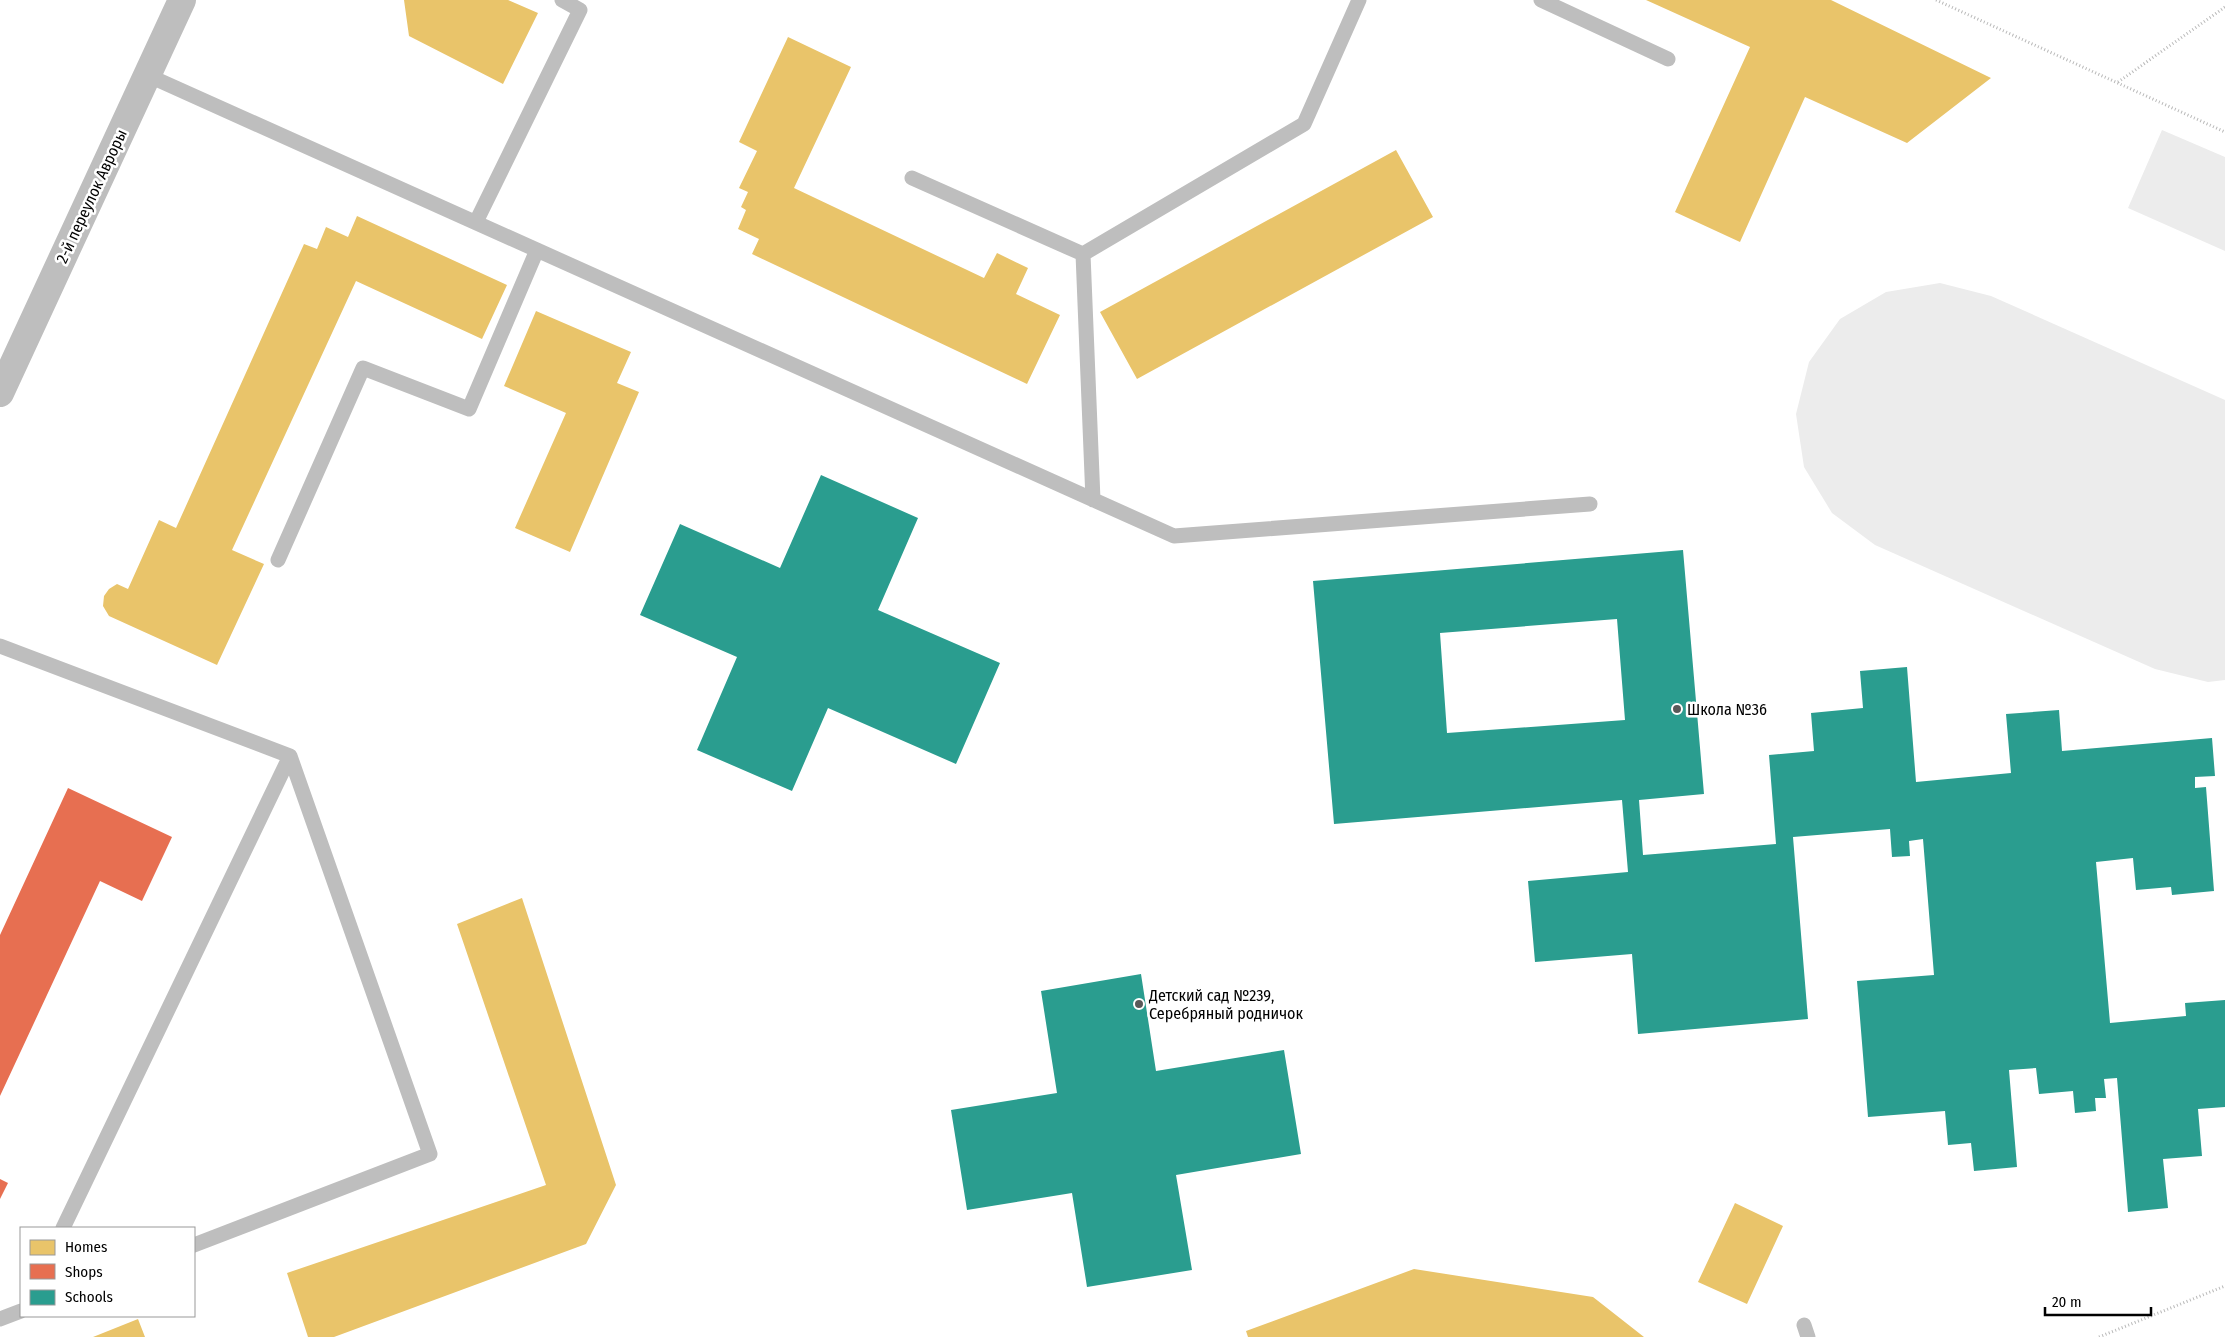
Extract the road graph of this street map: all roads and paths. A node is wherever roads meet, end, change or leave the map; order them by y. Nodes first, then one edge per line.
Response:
1 (182, 0) edge
2 (562, 0) edge
3 (1359, 0) edge
4 (1541, 0) edge
5 (1936, 0) edge
6 (2225, 7) edge
7 (1668, 58) dead end
8 (147, 75) junction
9 (2118, 83) junction
10 (2225, 132) edge
11 (912, 178) dead end
12 (476, 222) junction
13 (537, 250) junction
14 (1083, 254) junction
15 (0, 393) edge
16 (1093, 500) junction
17 (1590, 504) dead end
18 (278, 560) dead end
19 (0, 646) edge
20 (290, 756) junction
21 (63, 1227) edge
22 (195, 1245) edge
23 (2225, 1286) edge
24 (20, 1310) edge
25 (0, 1319) edge
26 (2099, 1337) edge

1 - 8 street, 2-й переулок Авроры
2 - 12 lane
3 - 14 lane
4 - 7 lane
5 - 9 path
6 - 9 path
8 - 12 lane
8 - 15 street, 2-й переулок Авроры
9 - 10 path
11 - 14 lane
12 - 13 lane
13 - 16 lane
13 - 18 lane
14 - 16 lane
16 - 17 lane
19 - 20 lane
20 - 21 lane
20 - 22 lane
23 - 26 path
24 - 25 lane

